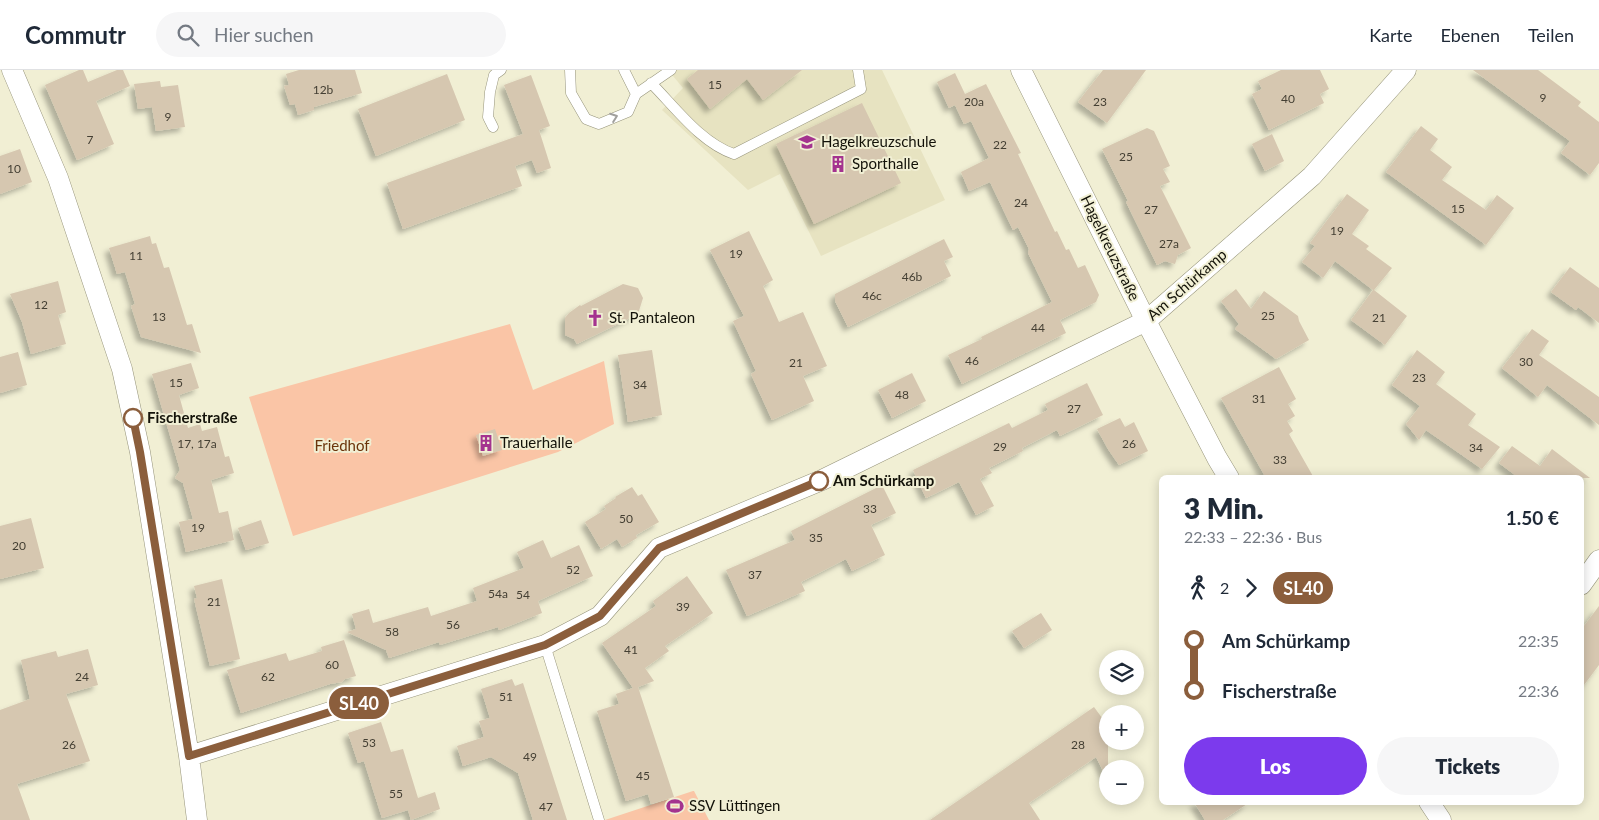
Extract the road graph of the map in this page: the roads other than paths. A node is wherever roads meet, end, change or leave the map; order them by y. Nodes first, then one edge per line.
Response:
1 (12, 70) edge
2 (501, 70) edge
3 (570, 70) edge
4 (624, 70) edge
5 (672, 70) edge
6 (858, 70) edge
7 (1022, 70) edge
8 (1406, 70) edge
9 (651, 83) junction
10 (636, 94) junction
11 (493, 127) dead end
12 (1146, 321) junction
13 (1227, 475) edge
14 (1599, 560) edge
15 (1584, 580) edge
16 (545, 645) junction
17 (189, 756) junction
18 (1432, 805) edge
19 (197, 820) edge
20 (599, 820) edge
21 (1440, 820) edge

1 - 17 street
2 - 11 lane
3 -> 10 lane
4 - 10 lane
5 - 9 lane
6 - 9 lane
7 - 12 street, Hagelkreuzstraße
8 - 12 street, Am Schürkamp
9 - 10 lane
12 - 13 street, Hagelkreuzstraße
12 - 16 street, Am Schürkamp
14 - 15 street
16 - 17 street, Am Schürkamp
16 - 20 lane
17 - 19 street
18 - 21 street

